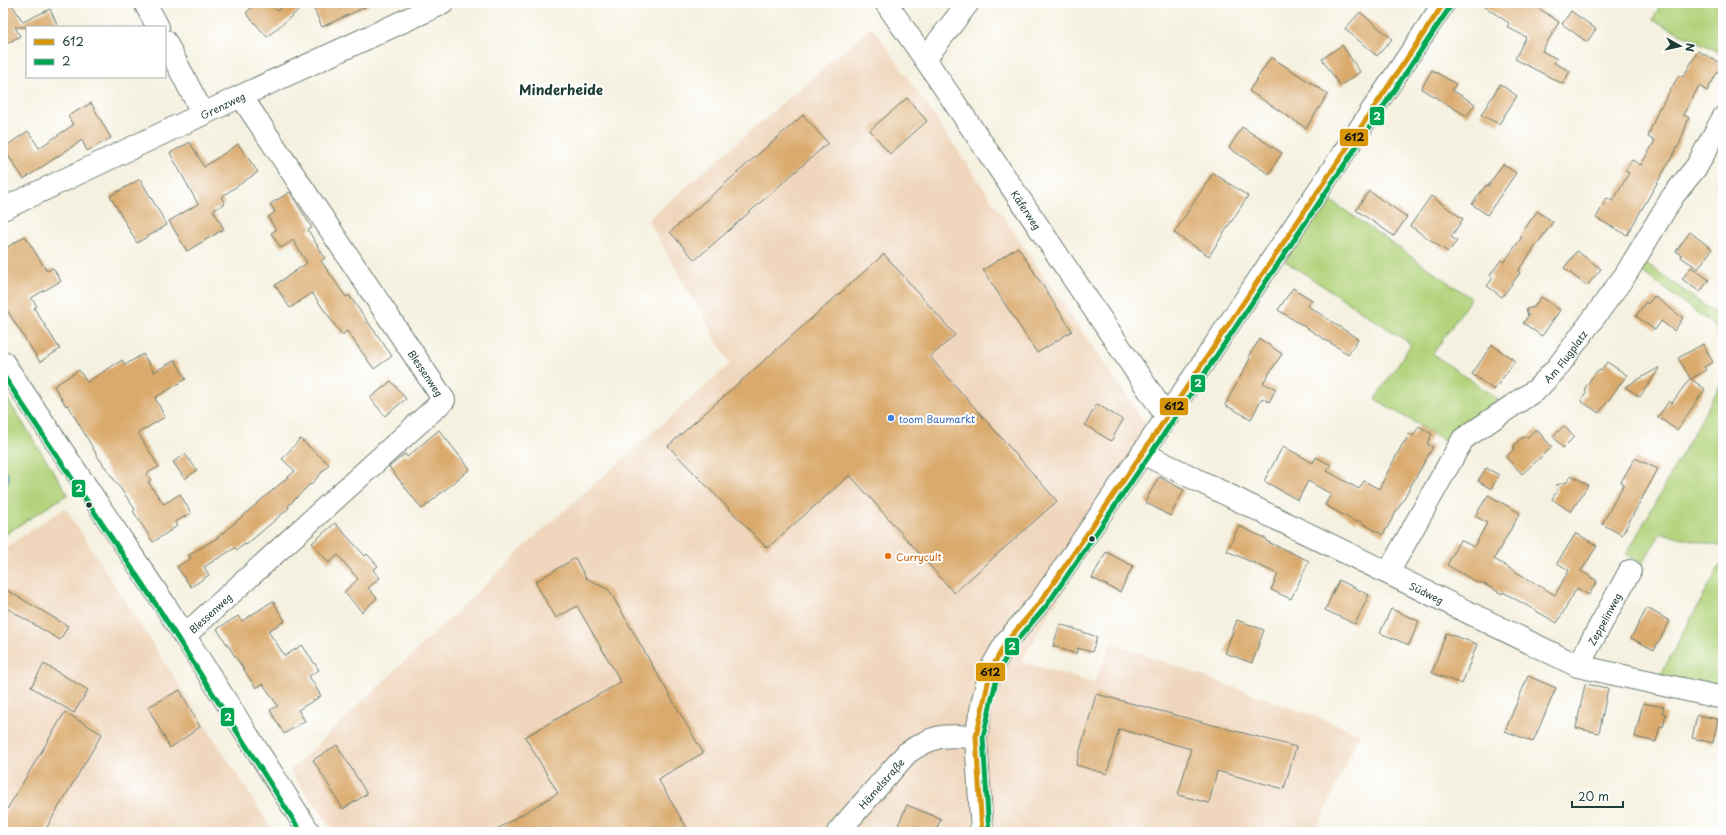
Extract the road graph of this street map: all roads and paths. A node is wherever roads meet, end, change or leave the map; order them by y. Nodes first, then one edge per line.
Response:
1 (145, 3) edge
2 (443, 3) edge
3 (886, 3) edge
4 (968, 3) edge
5 (1444, 3) edge
6 (157, 26) edge
7 (166, 43) edge
8 (926, 59) junction
9 (241, 96) junction
10 (203, 114) junction
11 (1723, 118) edge
12 (3, 209) edge
13 (3, 362) edge
14 (1167, 417) junction
15 (1142, 453) junction
16 (1630, 571) dead end
17 (1388, 573) junction
18 (184, 636) junction
19 (1578, 666) junction
20 (1723, 698) edge
21 (976, 737) junction
22 (309, 832) edge
23 (838, 832) edge
24 (982, 832) edge

1 - 6 street
2 - 9 street, Grenzweg
3 - 8 street, Käferweg
4 - 8 street
5 - 14 street
7 - 10 street
8 - 14 street, Käferweg
9 - 10 street, Grenzweg
9 - 18 street, Blessenweg
10 - 12 street, Grenzweg
11 - 17 street, Am Flugplatz
13 - 18 street
14 - 15 street
15 - 17 street, Südweg
15 - 21 street
16 - 19 street, Zeppelinweg
17 - 19 street, Südweg
18 - 22 street
19 - 20 street, Südweg
21 - 23 street, Hämelstraße
21 - 24 street

